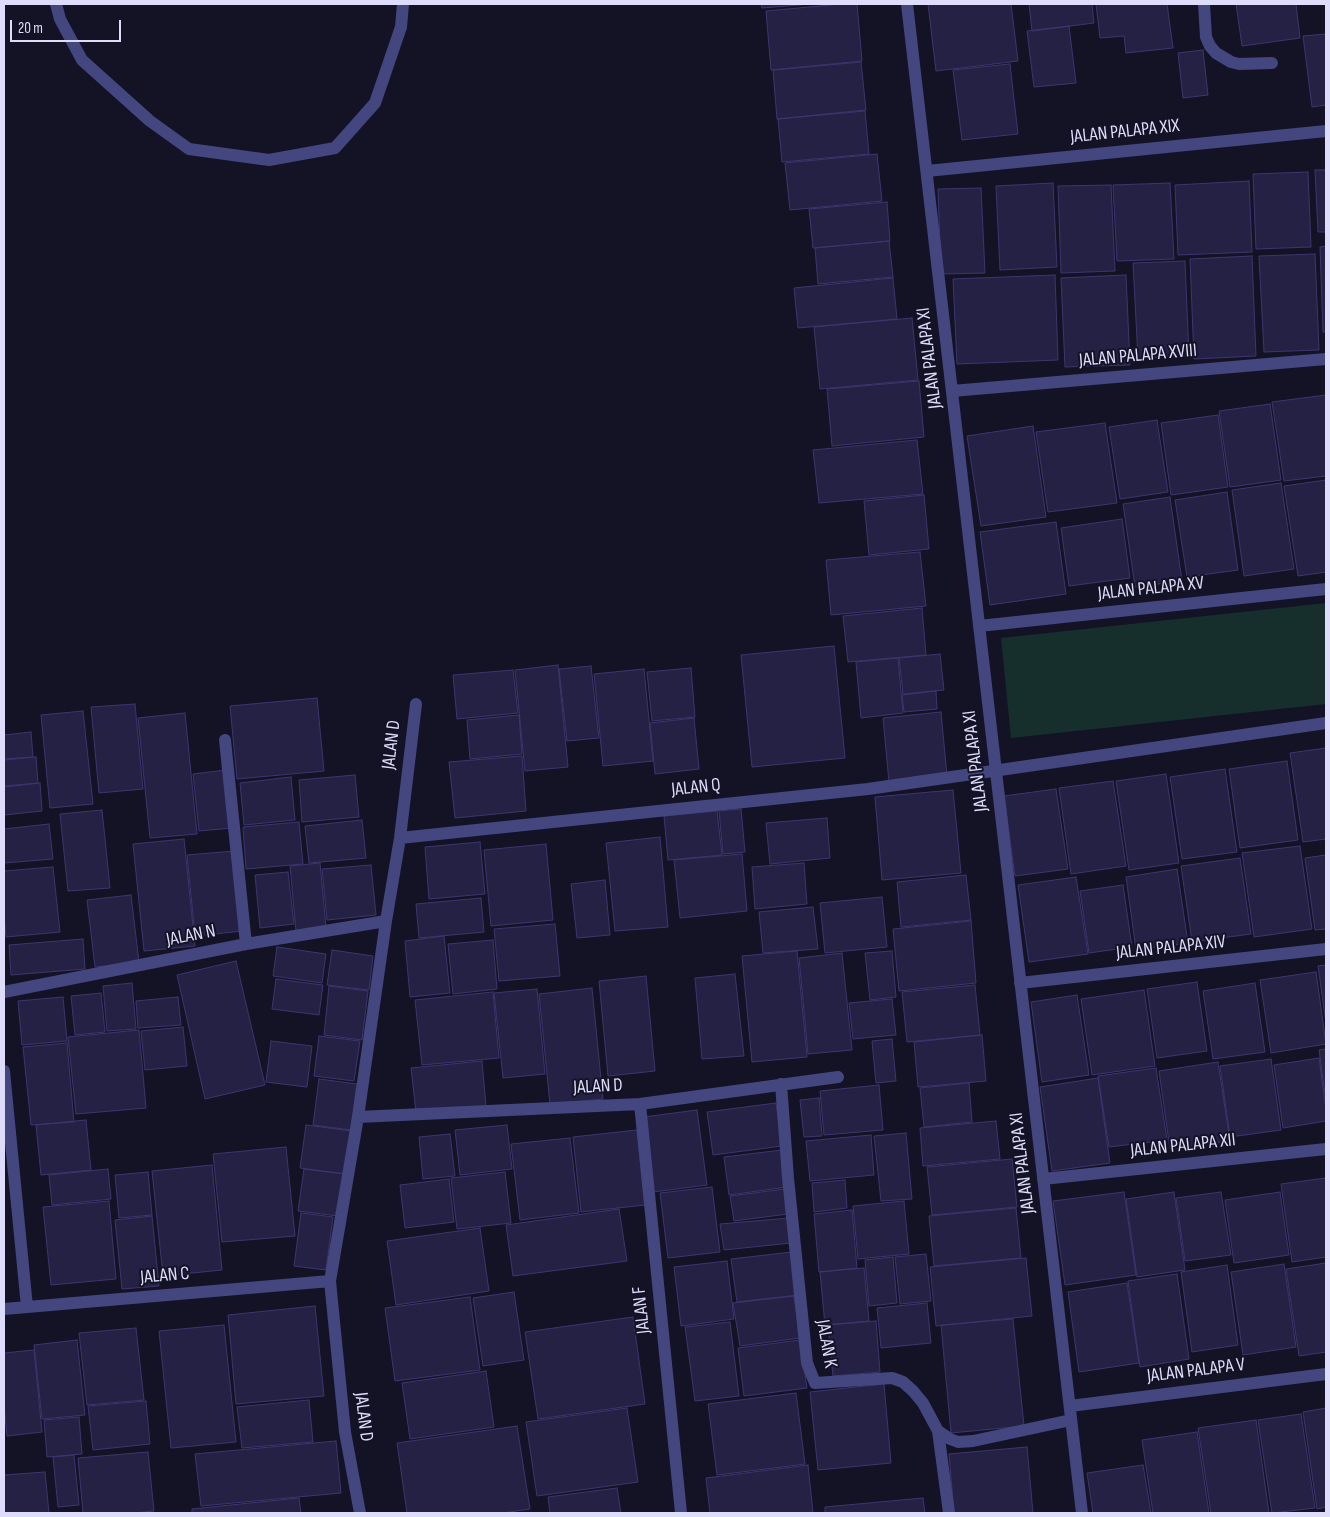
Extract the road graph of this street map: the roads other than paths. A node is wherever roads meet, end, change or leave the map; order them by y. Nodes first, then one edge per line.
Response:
1 (56, 4) edge
2 (403, 4) edge
3 (907, 4) edge
4 (1204, 4) edge
5 (1272, 63) dead end
6 (1326, 131) edge
7 (927, 171) junction
8 (1326, 359) edge
9 (952, 391) junction
10 (1326, 589) edge
11 (979, 626) junction
12 (416, 704) dead end
13 (1326, 723) edge
14 (225, 740) dead end
15 (996, 771) junction
16 (400, 838) junction
17 (386, 921) junction
18 (246, 944) junction
19 (1326, 949) edge
20 (1020, 984) junction
21 (4, 992) edge
22 (4, 1071) edge
23 (838, 1077) dead end
24 (781, 1084) junction
25 (640, 1104) junction
26 (358, 1117) junction
27 (1326, 1149) edge
28 (1043, 1179) junction
29 (9, 1182) edge
30 (330, 1281) junction
31 (27, 1307) junction
32 (4, 1309) edge
33 (1326, 1374) edge
34 (1070, 1406) junction
35 (1071, 1420) junction
36 (938, 1432) junction
37 (360, 1513) edge
38 (680, 1513) edge
39 (949, 1513) edge
40 (1082, 1513) edge

1 - 2 street
3 - 7 street, JALAN PALAPA XI
4 - 5 street
6 - 7 street, JALAN PALAPA XIX
7 - 9 street, JALAN PALAPA XI
8 - 9 street, JALAN PALAPA XVIII
9 - 11 street, JALAN PALAPA XI
10 - 11 street, JALAN PALAPA XV
11 - 15 street, JALAN PALAPA XI
12 - 16 street, JALAN D
13 - 15 street
14 - 18 street
15 - 16 street, JALAN Q
15 - 20 street, JALAN PALAPA XI
16 - 17 street, JALAN D
17 - 18 street, JALAN N
17 - 26 street, JALAN D
18 - 21 street, JALAN N
19 - 20 street, JALAN PALAPA XIV
20 - 28 street, JALAN PALAPA XI
22 - 29 street
23 - 24 street, JALAN D
24 - 25 street, JALAN D
24 - 36 street, JALAN K
25 - 26 street, JALAN D
25 - 38 street, JALAN F
26 - 30 street, JALAN D
27 - 28 street, JALAN PALAPA XII
28 - 34 street, JALAN PALAPA XI
29 - 31 street
30 - 31 street, JALAN C
30 - 37 street, JALAN D
31 - 32 street, JALAN C
33 - 34 street, JALAN PALAPA V
34 - 35 street, JALAN PALAPA XI
35 - 36 street
35 - 40 street, JALAN PALAPA XI
36 - 39 street

